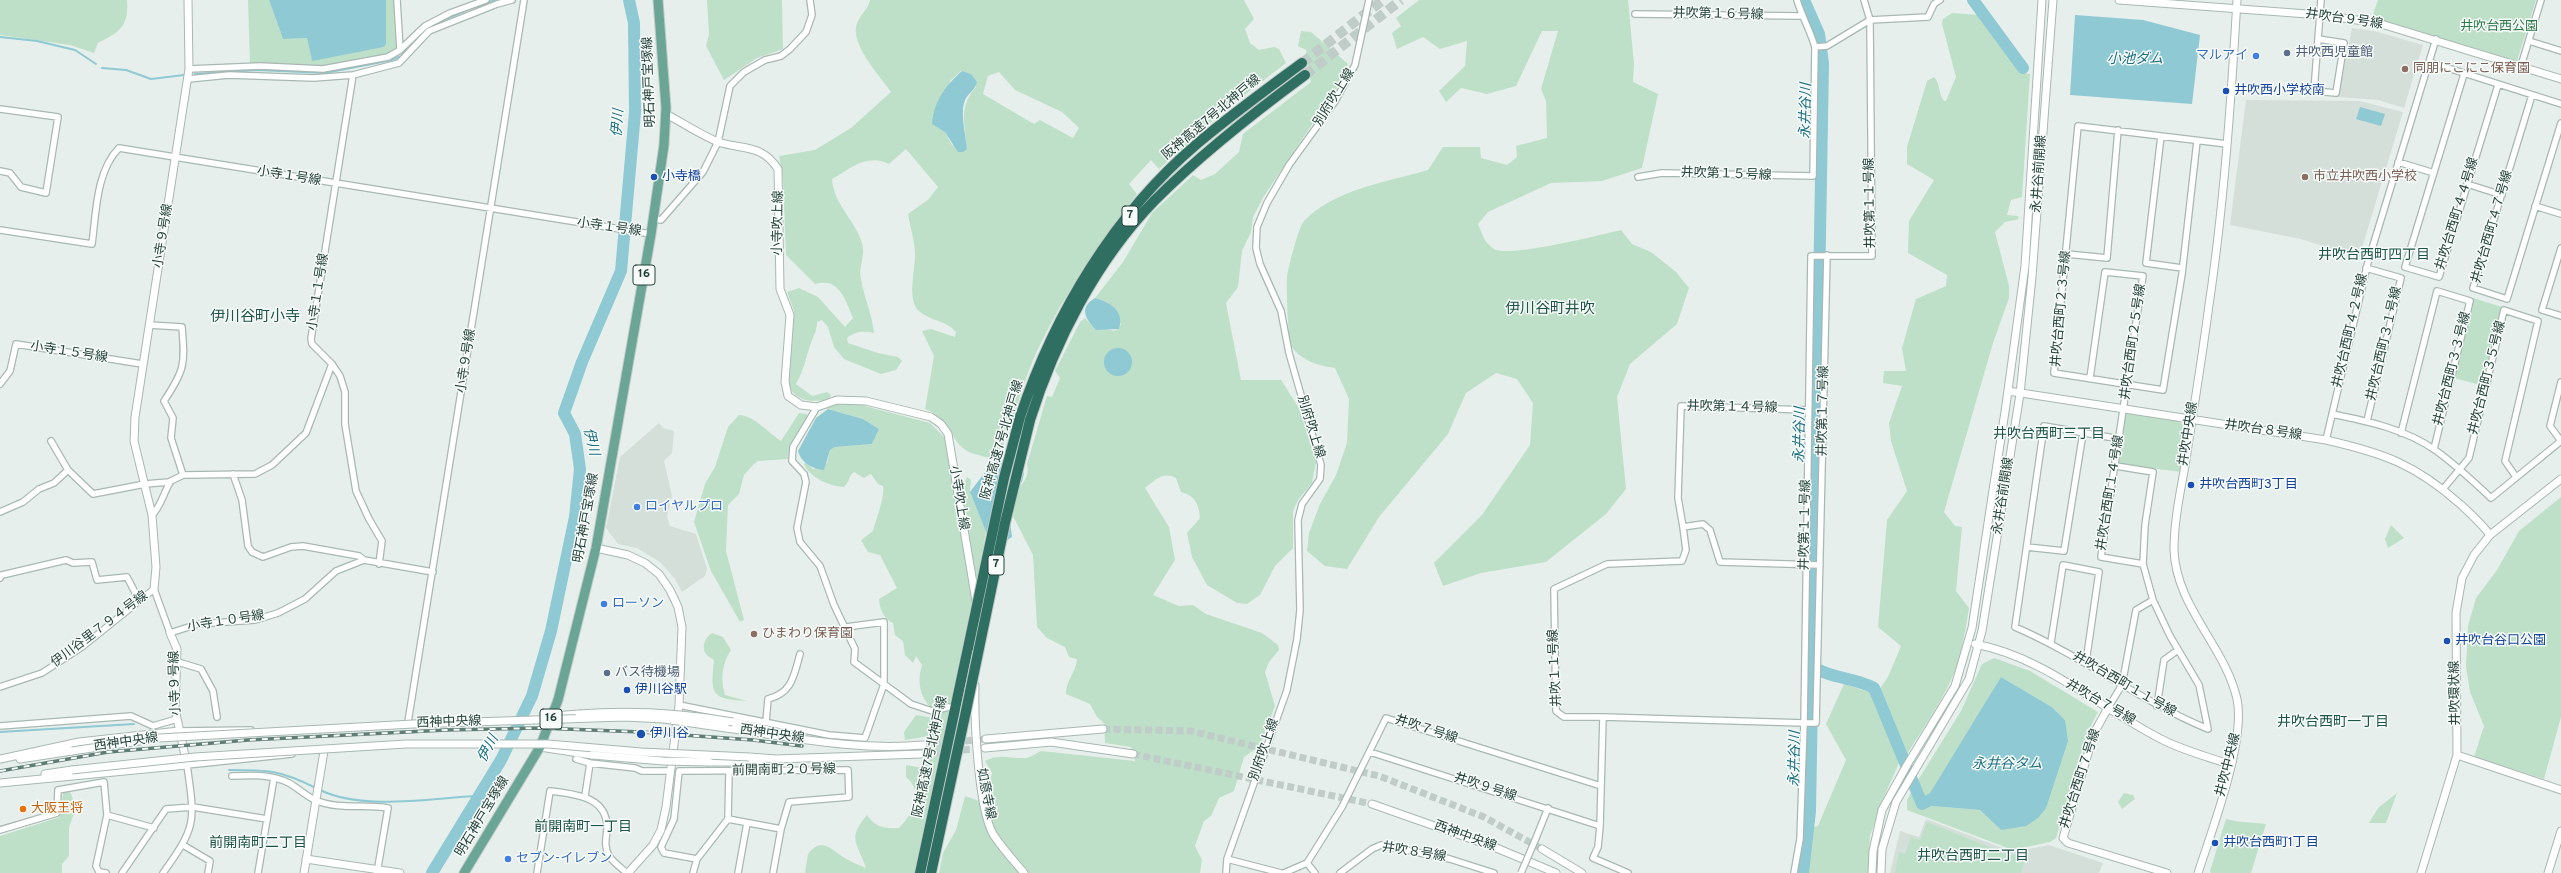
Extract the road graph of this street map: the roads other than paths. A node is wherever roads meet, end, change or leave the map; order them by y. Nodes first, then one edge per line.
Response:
1 (188, 0) edge
2 (397, 0) edge
3 (486, 0) edge
4 (512, 0) edge
5 (524, 0) edge
6 (658, 0) edge
7 (810, 0) edge
8 (1370, 0) edge
9 (1797, 0) edge
10 (1864, 0) edge
11 (1940, 0) edge
12 (2042, 0) edge
13 (2053, 0) edge
14 (2119, 0) edge
15 (2238, 0) edge
16 (2321, 0) edge
17 (2541, 0) edge
18 (2155, 1) edge
19 (2237, 9) junction
20 (1635, 14) dead end
21 (2320, 15) junction
22 (1801, 16) junction
23 (1870, 20) junction
24 (2318, 39) junction
25 (2436, 40) junction
26 (2529, 41) junction
27 (1816, 47) junction
28 (400, 50) junction
29 (2561, 51) edge
30 (2429, 62) junction
31 (1302, 63) tunnel mouth
32 (2522, 66) junction
33 (189, 69) junction
34 (303, 73) junction
35 (2464, 74) junction
36 (353, 75) junction
37 (1305, 75) tunnel mouth
38 (188, 79) junction
39 (2561, 79) edge
40 (2498, 85) junction
41 (2532, 95) junction
42 (2561, 104) edge
43 (0, 109) edge
44 (666, 114) junction
45 (2561, 123) edge
46 (2118, 130) junction
47 (2161, 136) junction
48 (2197, 141) junction
49 (718, 142) junction
50 (2227, 144) junction
51 (176, 158) junction
52 (2398, 162) junction
53 (0, 171) edge
54 (2434, 173) junction
55 (1638, 177) dead end
56 (2468, 184) junction
57 (336, 185) junction
58 (2502, 195) junction
59 (2535, 206) junction
60 (491, 210) junction
61 (2561, 214) edge
62 (654, 219) junction
63 (0, 230) edge
64 (652, 234) junction
65 (2561, 248) edge
66 (2067, 254) junction
67 (1826, 255) junction
68 (2182, 268) junction
69 (2366, 268) junction
70 (2561, 316) edge
71 (149, 325) junction
72 (142, 364) junction
73 (332, 364) junction
74 (2090, 378) junction
75 (2561, 382) edge
76 (0, 384) edge
77 (2127, 384) junction
78 (2008, 391) junction
79 (2020, 394) junction
80 (816, 407) junction
81 (1808, 410) junction
82 (2124, 410) junction
83 (2332, 414) junction
84 (1025, 418) junction
85 (2191, 420) junction
86 (2367, 421) junction
87 (2083, 433) junction
88 (2401, 433) junction
89 (2120, 439) junction
90 (2326, 440) junction
91 (51, 441) dead end
92 (2561, 441) edge
93 (2434, 449) junction
94 (2116, 466) junction
95 (2460, 469) junction
96 (68, 470) junction
97 (183, 474) junction
98 (233, 474) junction
99 (2516, 477) junction
100 (2561, 479) edge
101 (171, 481) junction
102 (145, 484) junction
103 (2443, 489) junction
104 (0, 512) edge
105 (152, 514) junction
106 (1682, 528) junction
107 (2490, 535) junction
108 (2027, 547) junction
109 (596, 548) junction
110 (364, 560) junction
111 (379, 564) junction
112 (2143, 564) junction
113 (1805, 565) junction
114 (1820, 565) junction
115 (433, 572) junction
116 (0, 578) edge
117 (154, 589) junction
118 (139, 600) junction
119 (2153, 600) junction
120 (846, 627) junction
121 (170, 632) junction
122 (2051, 642) junction
123 (1969, 643) junction
124 (1978, 645) junction
125 (2178, 650) junction
126 (800, 654) dead end
127 (178, 662) junction
128 (2086, 662) junction
129 (884, 684) junction
130 (2122, 685) junction
131 (0, 687) edge
132 (974, 704) joint
133 (679, 705) junction
134 (2157, 706) junction
135 (949, 708) dead end
136 (2108, 708) junction
137 (217, 717) dead end
138 (548, 717) junction
139 (1603, 717) junction
140 (177, 719) junction
141 (408, 722) junction
142 (766, 722) junction
143 (1805, 723) junction
144 (0, 726) edge
145 (1103, 729) tunnel mouth
146 (179, 731) junction
147 (986, 739) tunnel mouth
148 (823, 742) junction
149 (923, 745) tunnel mouth
150 (540, 747) junction
151 (985, 748) tunnel mouth
152 (324, 751) junction
153 (1370, 752) junction
154 (921, 754) tunnel mouth
155 (1133, 754) tunnel mouth
156 (2457, 755) junction
157 (841, 758) junction
158 (0, 759) edge
159 (576, 759) dead end
160 (591, 759) junction
161 (0, 763) edge
162 (188, 765) junction
163 (2231, 765) junction
164 (670, 771) junction
165 (729, 772) junction
166 (232, 776) dead end
167 (274, 778) junction
168 (0, 783) edge
169 (1601, 786) junction
170 (2561, 790) edge
171 (585, 796) junction
172 (315, 798) junction
173 (1372, 804) tunnel mouth
174 (192, 807) junction
175 (1548, 808) junction
176 (108, 815) junction
177 (267, 819) junction
178 (728, 819) junction
179 (747, 823) junction
180 (1600, 826) junction
181 (154, 828) junction
182 (781, 829) junction
183 (0, 830) edge
184 (2561, 831) edge
185 (183, 845) junction
186 (1542, 849) tunnel mouth
187 (306, 859) junction
188 (697, 859) junction
189 (1227, 859) junction
190 (1307, 863) junction
191 (377, 871) edge
192 (106, 873) edge
193 (122, 873) edge
194 (163, 873) edge
195 (208, 873) edge
196 (258, 873) edge
197 (304, 873) edge
198 (400, 873) edge
199 (464, 873) edge
200 (537, 873) edge
201 (627, 873) edge
202 (693, 873) edge
203 (738, 873) edge
204 (774, 873) edge
205 (920, 873) edge
206 (931, 873) edge
207 (1024, 873) edge
208 (1226, 873) edge
209 (1281, 873) edge
210 (1284, 873) edge
211 (1315, 873) edge
212 (1340, 873) edge
213 (1494, 873) edge
214 (1521, 873) edge
215 (1556, 873) edge
216 (1582, 873) edge
217 (1628, 873) edge
218 (1794, 873) edge
219 (1872, 873) edge
220 (1882, 873) edge
221 (2167, 873) edge
222 (2198, 873) edge
223 (2421, 873) edge
224 (2548, 873) edge

1 - 33 street, 小寺９号線
2 - 28 street
3 - 28 street
4 - 36 street
5 - 60 street, 小寺９号線
6 - 44 main road, 明石神戸宝塚線 / 16
7 - 49 street
8 - 189 street, 別府吹上線
9 - 22 street
10 - 23 street
11 - 23 street
12 - 78 street, 永井谷前開線
13 - 79 street, 永井谷前開線
14 - 18 street, 井吹台９号線
15 - 19 street, 井吹中央線
16 - 21 street
17 - 26 street
18 - 19 street, 井吹台９号線
19 - 21 street, 井吹台９号線
19 - 50 street, 井吹中央線
20 - 22 street, 井吹第１６号線
21 - 24 street
21 - 25 street, 井吹台９号線
22 - 27 street
23 - 27 street
23 - 67 street, 井吹第１１号線
24 - 24 street
25 - 30 street, 井吹台西町４２号線
25 - 32 street, 井吹台９号線
26 - 29 street
26 - 32 street
27 - 55 street, 井吹第１５号線
28 - 34 street
30 - 35 street
30 - 52 street, 井吹台西町４２号線
31 - 84 highway, 阪神高速7号北神戸線 / 7
32 - 39 street, 井吹台９号線
33 - 34 street
33 - 38 street, 小寺９号線
34 - 36 street
34 - 38 street
35 - 40 street
35 - 54 street, 井吹台西町４４号線
36 - 57 street, 小寺１１号線
37 - 84 highway, 阪神高速7号北神戸線 / 7
38 - 51 street, 小寺９号線
40 - 41 street
40 - 56 street, 井吹台西町４４号線
41 - 42 street
41 - 58 street, 井吹台西町４７号線
43 - 53 street
44 - 49 street, 小寺吹上線
44 - 62 main road, 明石神戸宝塚線 / 16
45 - 59 street, 井吹台西町４７号線
46 - 47 street, 井吹台西町２３号線
46 - 66 street, 井吹台西町２３号線
46 - 66 street
47 - 48 street, 井吹台西町２３号線
47 - 68 street
48 - 50 street, 井吹台西町２３号線
48 - 68 street, 井吹台西町２３号線
49 - 62 street
49 - 80 street, 小寺吹上線
50 - 85 street, 井吹中央線
51 - 57 street, 小寺１号線
51 - 63 street, 小寺１号線
51 - 71 street, 小寺９号線
52 - 54 street
52 - 69 street, 井吹台西町４２号線
54 - 56 street, 井吹台西町４４号線
56 - 58 street
57 - 60 street, 小寺１号線
57 - 73 street, 小寺１１号線
58 - 59 street, 井吹台西町４７号線
59 - 61 street
60 - 64 street, 小寺１号線
60 - 115 street, 小寺９号線
62 - 64 main road, 明石神戸宝塚線 / 16
64 - 109 main road, 明石神戸宝塚線 / 16
65 - 70 street
66 - 74 street, 井吹台西町２３号線
67 - 81 street, 井吹第１１号線
67 - 114 street, 井吹第１７号線
68 - 77 street, 井吹台西町２３号線
69 - 83 street, 井吹台西町４２号線
69 - 86 street, 井吹台西町３１号線
71 - 72 street, 小寺９号線
71 - 97 street
72 - 76 street, 小寺１５号線
72 - 102 street, 小寺９号線
73 - 98 street
73 - 111 street, 小寺１１号線
74 - 77 street, 井吹台西町２３号線
74 - 77 street, 井吹台西町２５号線
75 - 92 street
77 - 82 street, 井吹台西町２５号線
78 - 79 street, 井吹台８号線
78 - 123 street, 永井谷前開線
79 - 82 street, 井吹台８号線
79 - 124 street, 永井谷前開線
80 - 120 street
80 - 132 street, 小寺吹上線
81 - 106 street, 井吹第１４号線
81 - 113 street, 井吹第１１号線
82 - 85 street, 井吹台８号線
82 - 89 street, 井吹台西町１４号線
83 - 86 street
83 - 90 street, 井吹台西町４２号線
84 - 205 highway, 阪神高速7号北神戸線 / 7, bridge
84 - 206 highway, 阪神高速7号北神戸線 / 7, bridge
85 - 90 street, 井吹台８号線
85 - 163 street, 井吹中央線
86 - 88 street
87 - 89 street, 井吹台西町１１号線
87 - 108 street
87 - 108 street, 井吹台西町１１号線
88 - 93 street
88 - 93 street, 井吹台西町３３号線
89 - 94 street, 井吹台西町１４号線
90 - 103 street, 井吹台８号線
91 - 96 street
92 - 99 street
93 - 95 street
94 - 112 street, 井吹台西町１１号線
94 - 112 street, 井吹台西町１４号線
95 - 99 street
95 - 99 street, 井吹台西町３５号線
95 - 103 street, 井吹台西町３５号線
96 - 102 street
96 - 104 street
97 - 98 street
97 - 101 street
98 - 110 street
100 - 107 street, 井吹環状線
101 - 102 street
101 - 105 street
102 - 105 street, 小寺９号線
103 - 107 street, 井吹台８号線
105 - 117 street, 小寺９号線
106 - 113 street
106 - 139 street, 井吹１１号線
107 - 156 street, 井吹環状線
108 - 122 street, 井吹台西町１１号線
109 - 133 street
109 - 138 main road, 明石神戸宝塚線 / 16
110 - 111 street
110 - 121 street, 小寺１０号線
111 - 115 street
112 - 119 street, 井吹台西町１１号線
113 - 114 street
113 - 143 street, 井吹第１１号線
114 - 143 street, 井吹第１７号線
115 - 141 street, 小寺９号線
116 - 118 street
117 - 118 street, 伊川谷里７９４号線
117 - 121 street, 小寺９号線
118 - 131 street, 伊川谷里７９４号線
119 - 125 street, 井吹台西町１１号線
119 - 130 street
120 - 129 street
120 - 129 street
121 - 127 street, 小寺９号線
122 - 128 street, 井吹台西町１１号線
122 - 128 street
123 - 124 street, 井吹台７号線
123 - 219 street, 永井谷前開線
124 - 136 street, 井吹台７号線
124 - 220 street, 永井谷前開線
125 - 134 street
125 - 134 street, 井吹台西町１１号線
126 - 142 street
127 - 137 street
127 - 140 street, 小寺９号線
128 - 130 street, 井吹台西町１１号線
129 - 135 street
129 - 142 street
130 - 134 street, 井吹台西町１１号線
130 - 136 street
132 - 207 street, 如意寺線
133 - 142 street
133 - 164 street
136 - 163 street, 井吹台７号線
136 - 221 street, 井吹台西町７号線
138 - 141 street, 西神中央線, bridge
138 - 148 street, bridge
138 - 150 main road, 明石神戸宝塚線 / 16
139 - 143 street
139 - 169 street
140 - 144 street
140 - 146 street, 小寺９号線
141 - 146 street, 西神中央線
143 - 218 street, 井吹第１１号線
145 - 147 street
146 - 158 street
146 - 162 street, 小寺９号線
148 - 149 street, 西神中央線
148 - 161 street, 西神中央線, bridge
150 - 152 street, 西神中央線, bridge
150 - 160 street
150 - 199 main road, 明石神戸宝塚線 / 16
151 - 155 street
152 - 162 street, 西神中央線
152 - 172 street
153 - 169 street, 井吹７号線
153 - 175 street, 井吹９号線
153 - 190 street, 井吹７号線
154 - 157 street, 西神中央線
156 - 170 street
156 - 223 street, 井吹環状線
157 - 160 street, bridge
157 - 168 street, 西神中央線, bridge
159 - 160 street
160 - 164 street
160 - 171 street
162 - 168 street
162 - 174 street
163 - 222 street, 井吹中央線
164 - 201 street
165 - 178 street
165 - 182 street, 前開南町２０号線
165 - 188 street, 前開南町２０号線
166 - 167 street
167 - 172 street
167 - 177 street
169 - 180 street
171 - 200 street
171 - 201 street
172 - 187 street
172 - 191 street
173 - 215 street, 西神中央線
174 - 177 street
174 - 181 street
174 - 185 street
175 - 180 street, 井吹９号線
175 - 214 street, bridge
176 - 181 street
176 - 183 street
176 - 192 street
177 - 196 street
178 - 179 street
178 - 188 street
179 - 182 street
179 - 203 street
180 - 217 street
181 - 193 street
182 - 204 street, 前開南町２０号線
184 - 224 street
185 - 194 street
185 - 195 street
186 - 216 street
187 - 191 street
187 - 197 street
188 - 202 street
189 - 208 street, 別府吹上線
189 - 209 street
190 - 210 street
190 - 211 street
191 - 198 street
212 - 213 street, 井吹８号線

